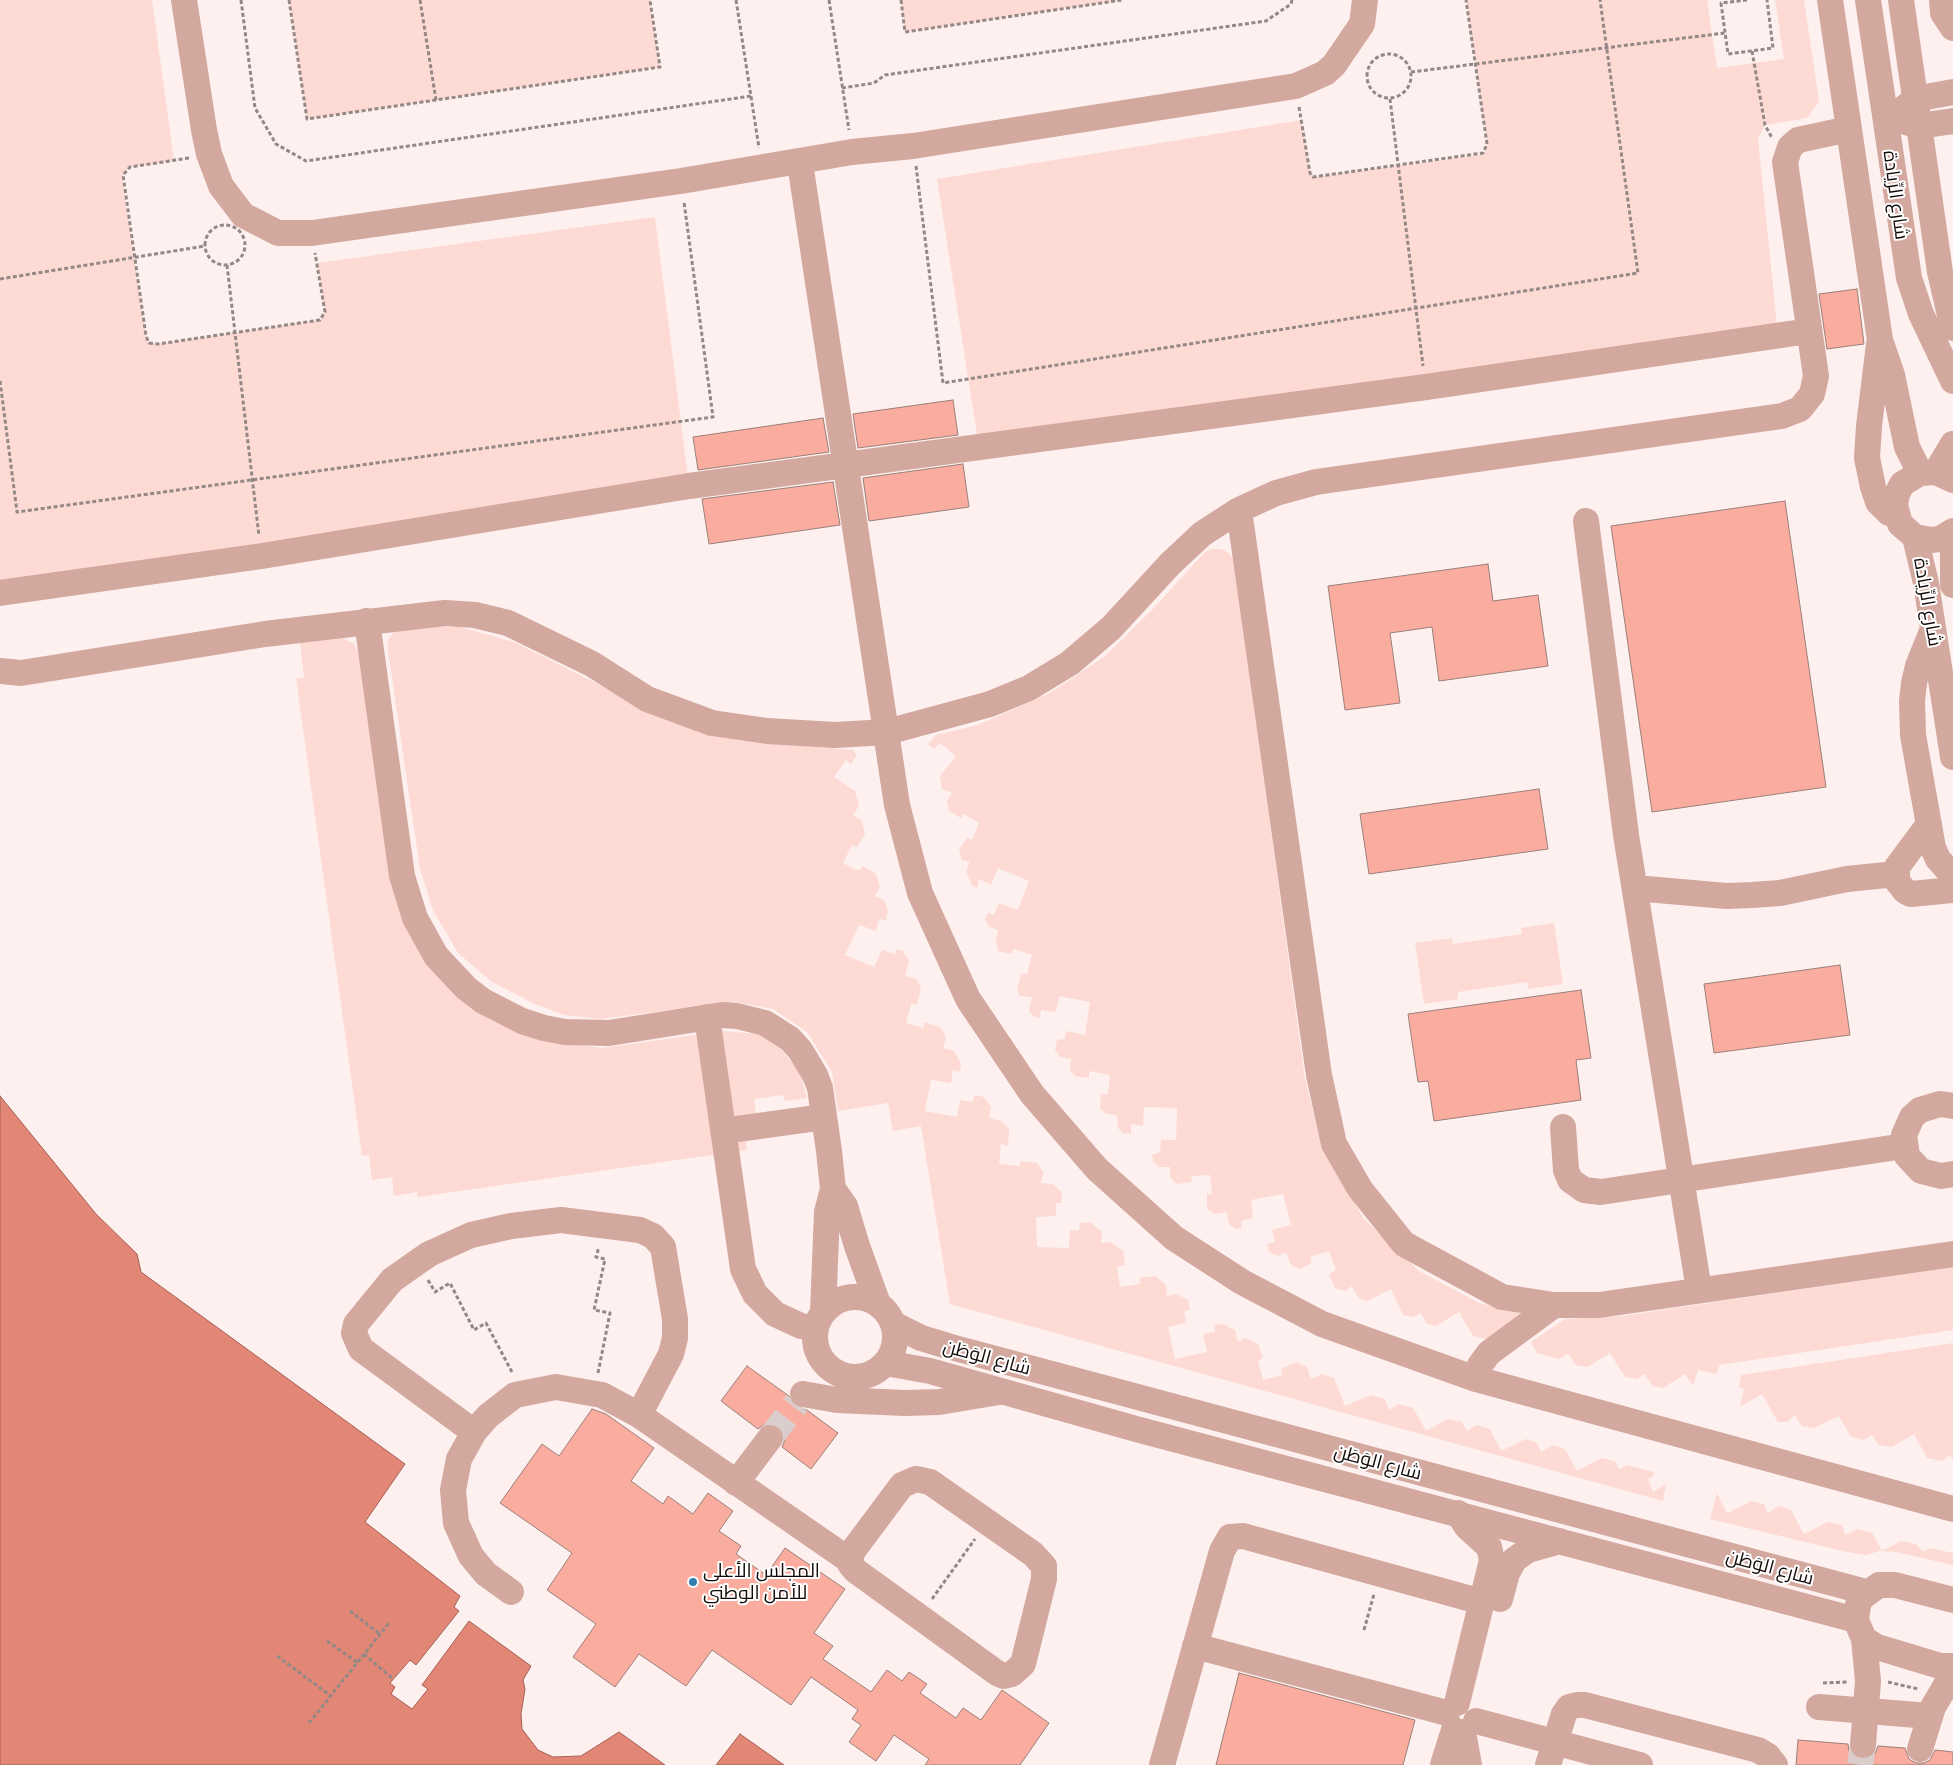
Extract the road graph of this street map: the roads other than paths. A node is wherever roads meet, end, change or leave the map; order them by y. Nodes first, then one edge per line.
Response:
1 (184, 0) edge
2 (1365, 0) edge
3 (1830, 0) edge
4 (1868, 0) edge
5 (1901, 0) edge
6 (1942, 0) edge
7 (1953, 28) edge
8 (1953, 92) edge
9 (1915, 99) junction
10 (1896, 119) junction
11 (1953, 121) edge
12 (1849, 129) junction
13 (800, 163) junction
14 (1953, 328) edge
15 (1809, 331) junction
16 (1953, 381) edge
17 (1885, 397) junction
18 (1953, 444) edge
19 (847, 465) junction
20 (1936, 475) edge
21 (1239, 510) junction
22 (1896, 516) junction
23 (1586, 521) dead end
24 (1953, 531) edge
25 (1915, 537) junction
26 (1953, 539) edge
27 (1953, 585) edge
28 (0, 593) edge
29 (367, 621) junction
30 (1933, 629) junction
31 (0, 671) edge
32 (887, 732) junction
33 (1953, 757) edge
34 (1929, 824) junction
35 (1896, 874) junction
36 (1953, 876) edge
37 (1635, 888) junction
38 (1953, 890) edge
39 (707, 1017) junction
40 (1953, 1106) edge
41 (824, 1117) junction
42 (1563, 1127) dead end
43 (723, 1131) junction
44 (1904, 1146) junction
45 (1953, 1174) edge
46 (1681, 1180) junction
47 (839, 1230) junction
48 (1953, 1254) edge
49 (1699, 1290) junction
50 (1554, 1306) junction
51 (886, 1314) junction
52 (819, 1320) junction
53 (886, 1363) junction
54 (827, 1366) junction
55 (1476, 1379) junction
56 (1006, 1391) junction
57 (639, 1415) junction
58 (474, 1432) junction
59 (770, 1438) tunnel mouth
60 (736, 1483) junction
61 (1953, 1510) edge
62 (1458, 1513) junction
63 (1561, 1541) junction
64 (849, 1560) junction
65 (511, 1592) dead end
66 (1866, 1592) junction
67 (1953, 1600) edge
68 (1482, 1602) junction
69 (1860, 1629) junction
70 (1195, 1646) junction
71 (1953, 1666) edge
72 (1953, 1674) edge
73 (1819, 1707) dead end
74 (1866, 1711) junction
75 (1929, 1716) junction
76 (1461, 1718) junction
77 (1863, 1745) tunnel mouth
78 (1920, 1749) dead end
79 (1551, 1754) edge
80 (1162, 1765) edge
81 (1443, 1765) edge
82 (1469, 1765) edge
83 (1640, 1765) edge
84 (1775, 1765) edge

1 - 13 street
2 - 13 street
3 - 12 street, شارع الرِّيادة
4 - 10 street, شارع الرِّيادة
5 - 9 street, شارع الرِّيادة
6 - 7 street
8 - 9 street
9 - 10 street, شارع الرِّيادة
10 - 11 street
10 - 14 street, شارع الرِّيادة
10 - 16 street, شارع الرِّيادة
12 - 15 street
12 - 17 street, شارع الرِّيادة
13 - 19 street
15 - 19 street
15 - 21 street
17 - 20 street, شارع الرِّيادة
17 - 22 street, شارع الرِّيادة
18 - 20 street
19 - 28 street
19 - 32 street
20 - 22 street
21 - 32 street
21 - 50 street
22 - 25 street, شارع الرِّيادة
23 - 37 street
24 - 25 street
25 - 30 street, شارع الرِّيادة
26 - 27 street, شارع الرِّيادة
29 - 31 street
29 - 32 street
29 - 39 street
30 - 33 street, شارع الرِّيادة
30 - 34 street
32 - 55 street
34 - 35 street
34 - 36 street
35 - 37 street
35 - 38 street
37 - 46 street
39 - 41 street
39 - 43 street
40 - 44 street
41 - 43 street
41 - 47 street
42 - 46 street
43 - 52 street
44 - 45 street
44 - 46 street
46 - 49 street
47 - 51 street
47 - 52 street
48 - 49 street
49 - 50 street
50 - 55 street
51 - 52 street
51 - 53 street
51 - 66 street, شارع الوَطَن
52 - 54 street
53 - 54 street
53 - 56 street, شارع الوَطَن
54 - 56 street
55 - 61 street
56 - 62 street, شارع الوَطَن
57 - 58 street
57 - 58 street
57 - 60 street
58 - 65 street
59 - 60 street
60 - 64 street
62 - 63 street, شارع الوَطَن
62 - 68 street
63 - 69 street, شارع الوَطَن
63 - 76 street
64 - 64 street
66 - 67 street
66 - 69 street
68 - 70 street
68 - 76 street
69 - 71 street, شارع الوَطَن
69 - 74 street
70 - 76 street
70 - 80 street
72 - 75 street
73 - 74 street
74 - 75 street
74 - 77 street
75 - 78 street
76 - 79 street
76 - 81 street
76 - 82 street
79 - 83 street
79 - 84 street

